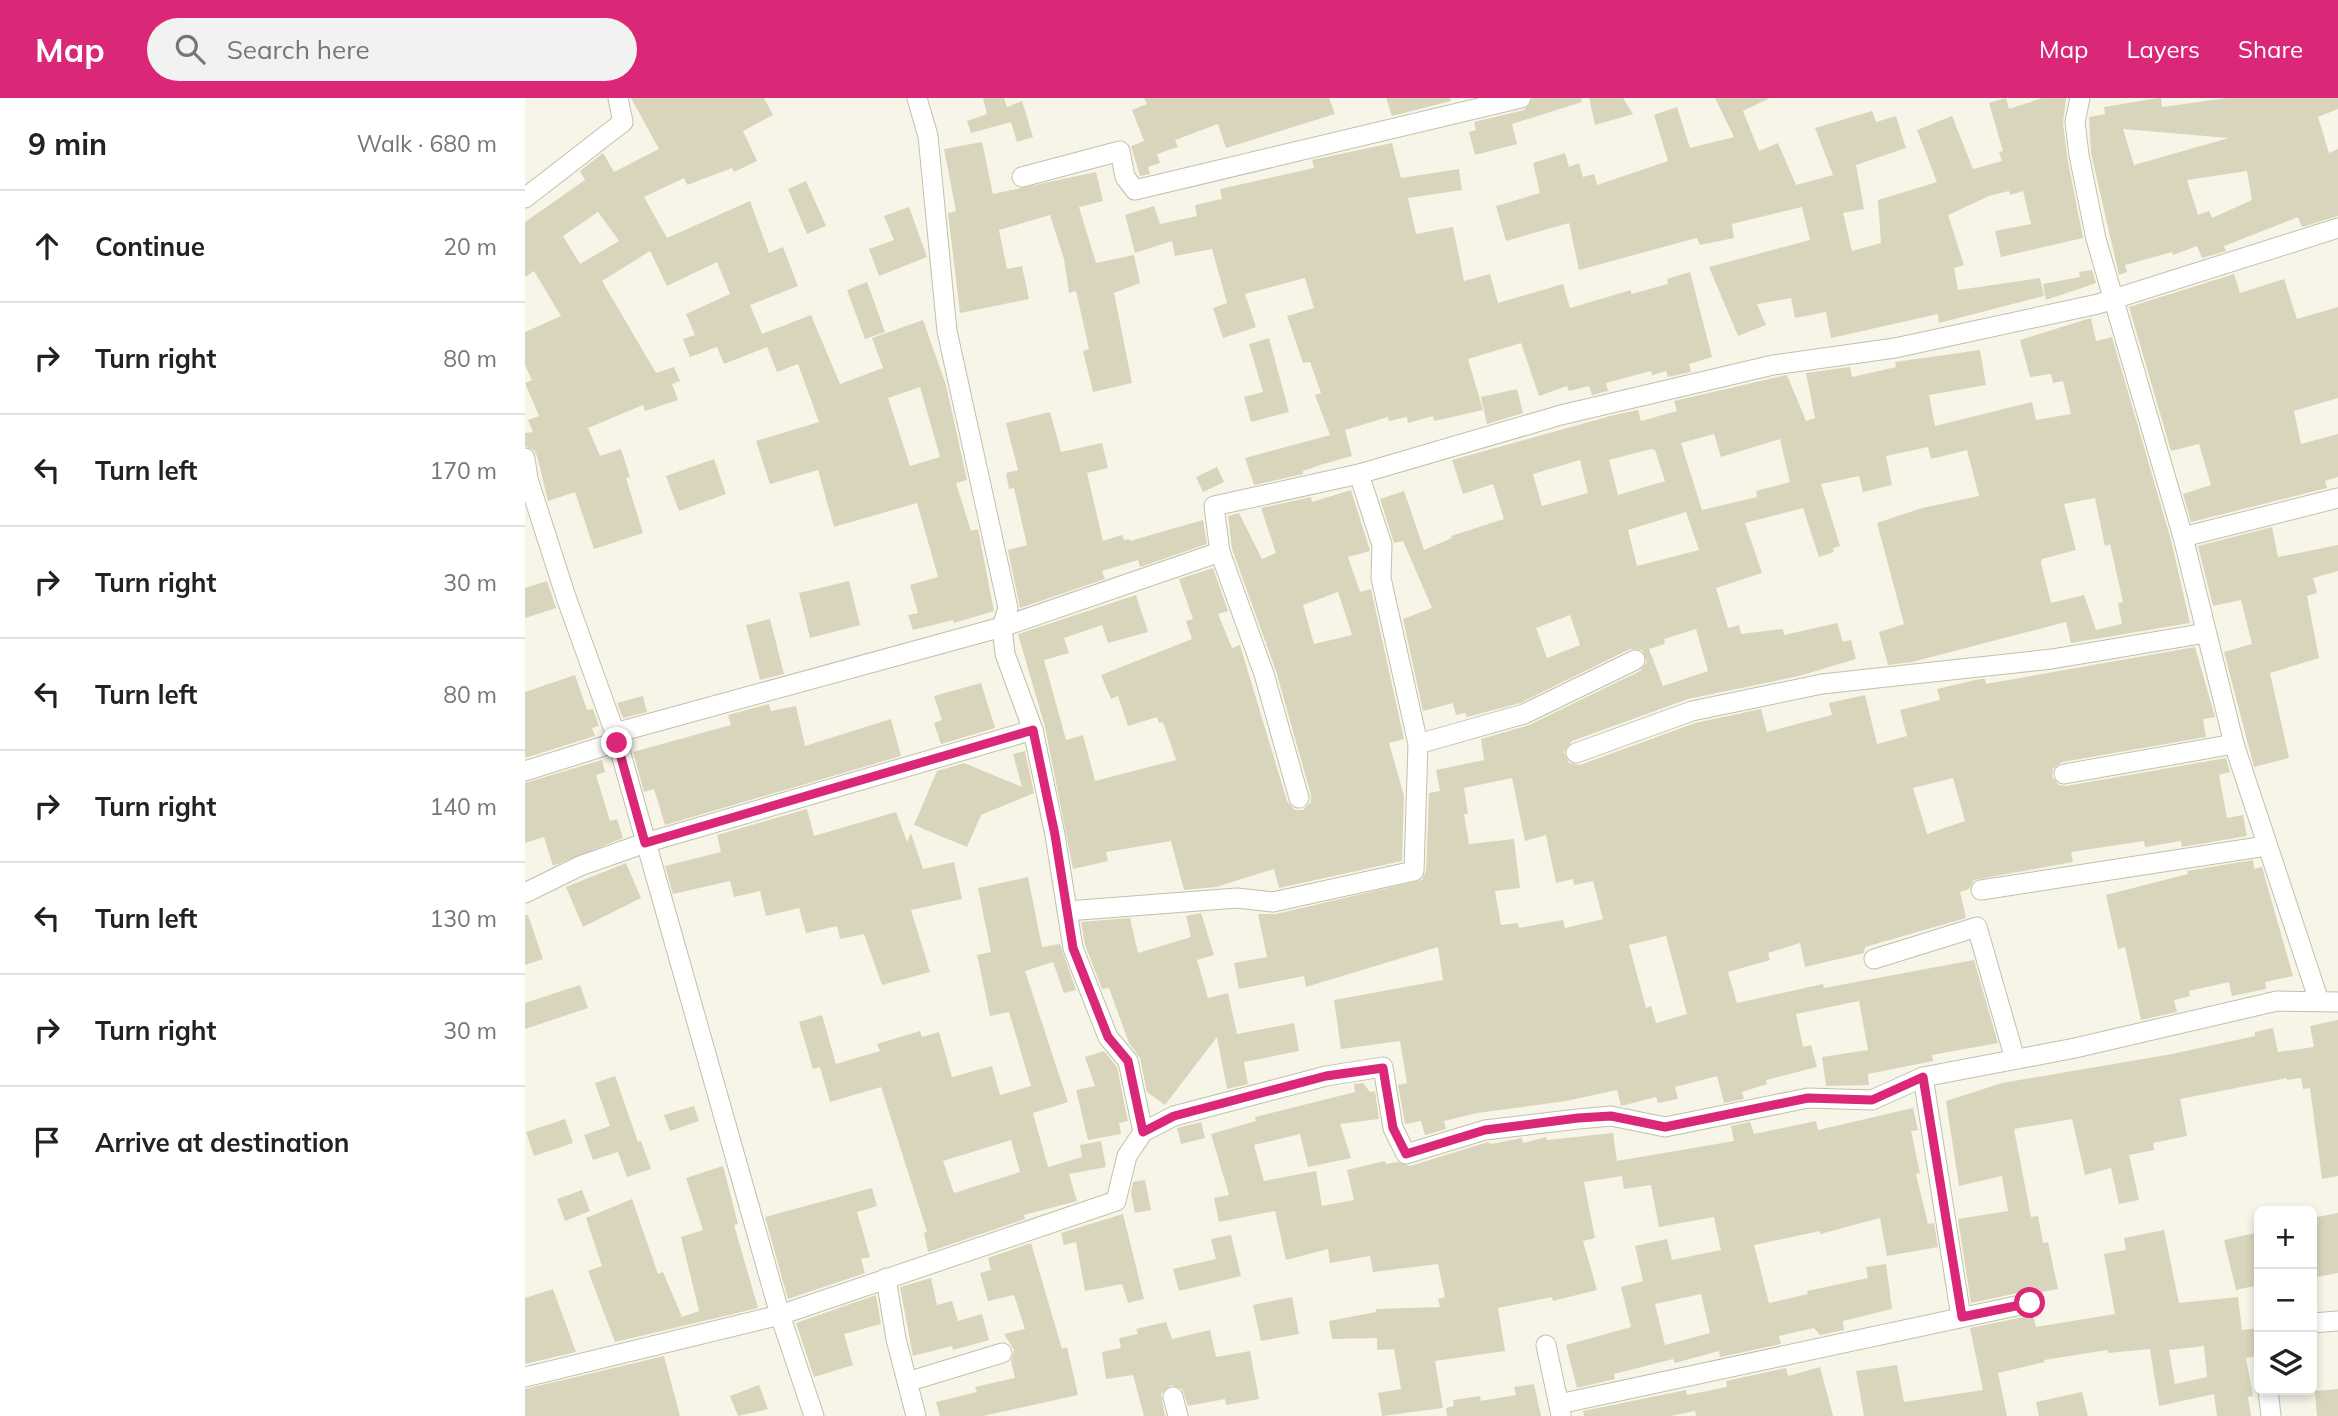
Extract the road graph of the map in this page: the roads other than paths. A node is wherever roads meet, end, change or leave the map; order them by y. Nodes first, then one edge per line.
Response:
1 (917, 98) edge
2 (1521, 98) edge
3 (2080, 98) edge
4 (617, 99) edge
5 (1022, 177) dead end
6 (525, 198) edge
7 (2338, 228) edge
8 (2115, 299) junction
9 (525, 458) edge
10 (1359, 474) junction
11 (2338, 498) edge
12 (2183, 537) junction
13 (1220, 552) junction
14 (1002, 627) junction
15 (2206, 633) junction
16 (1635, 660) dead end
17 (1033, 730) junction
18 (616, 738) junction
19 (1418, 744) junction
20 (2234, 744) junction
21 (1577, 753) dead end
22 (525, 771) edge
23 (2064, 774) dead end
24 (1299, 798) dead end
25 (645, 843) junction
26 (2266, 846) junction
27 (1981, 890) dead end
28 (525, 893) edge
29 (1067, 911) junction
30 (1874, 959) dead end
31 (2329, 1002) edge
32 (2015, 1059) junction
33 (1923, 1077) junction
34 (1143, 1132) junction
35 (885, 1278) junction
36 (2030, 1303) dead end
37 (780, 1315) junction
38 (1962, 1317) junction
39 (2338, 1321) edge
40 (2317, 1323) edge
41 (1546, 1345) dead end
42 (1002, 1353) dead end
43 (525, 1377) edge
44 (907, 1382) junction
45 (2269, 1395) edge
46 (1173, 1396) dead end
47 (1560, 1410) edge
48 (814, 1416) edge
49 (916, 1416) edge
50 (1178, 1416) edge
51 (2271, 1416) edge

1 - 14 street
2 - 5 street
3 - 8 street
4 - 6 street
7 - 8 street
8 - 10 street
8 - 12 street
9 - 18 street
10 - 13 street
10 - 19 street
11 - 12 street
12 - 15 street
13 - 14 street
13 - 24 street
14 - 17 street
14 - 18 street
15 - 20 street
15 - 21 street
16 - 19 street
17 - 25 street
17 - 29 street
18 - 22 street
18 - 25 street
19 - 29 street
20 - 23 street
20 - 26 street
25 - 28 street
25 - 37 street
26 - 27 street
26 - 31 street
29 - 34 street
30 - 32 street
31 - 32 street
32 - 33 street
33 - 34 street
33 - 38 street
34 - 35 street
35 - 37 street
35 - 44 street
36 - 38 street
37 - 43 street
37 - 48 street
38 - 47 street
39 - 40 street
41 - 47 street
42 - 44 street
44 - 49 street
45 - 51 street
46 - 50 street

